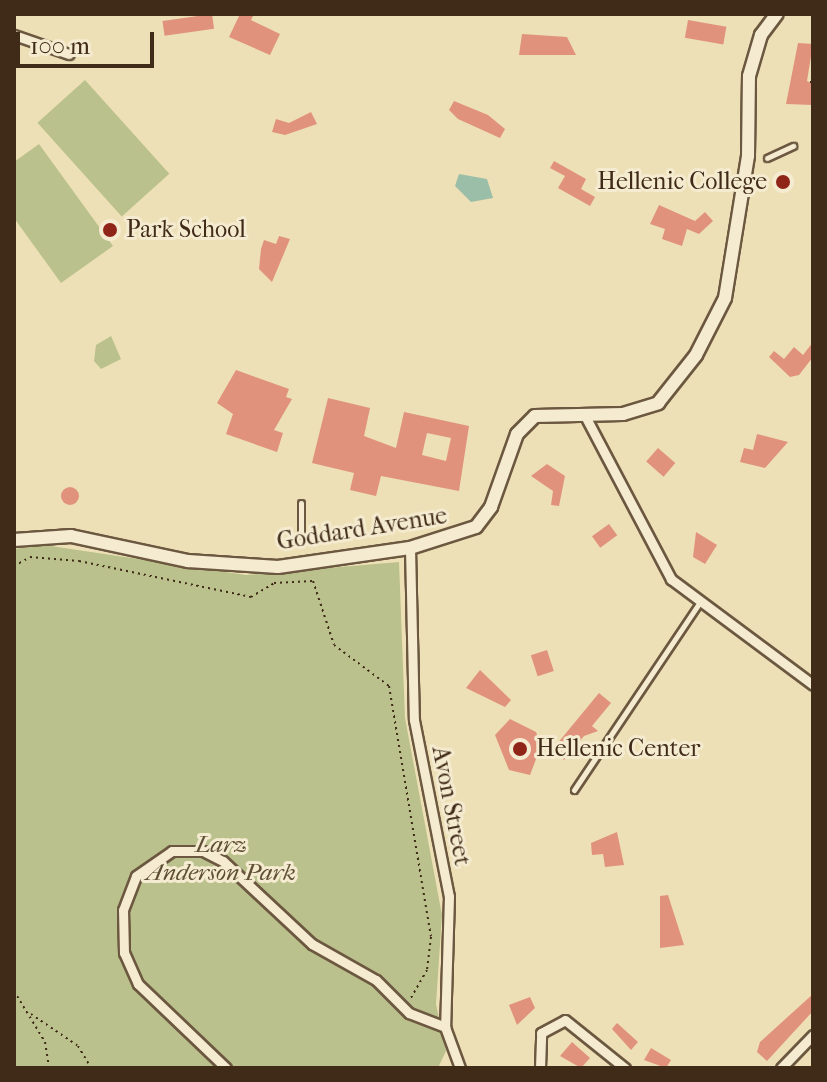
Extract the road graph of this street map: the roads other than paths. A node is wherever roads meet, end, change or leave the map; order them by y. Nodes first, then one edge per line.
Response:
1 (777, 14) edge
2 (14, 35) edge
3 (69, 54) dead end
4 (793, 146) dead end
5 (767, 158) dead end
6 (583, 413) junction
7 (301, 503) dead end
8 (301, 535) dead end
9 (14, 540) edge
10 (410, 548) junction
11 (699, 603) junction
12 (813, 685) edge
13 (574, 790) dead end
14 (445, 1027) junction
15 (811, 1042) edge
16 (226, 1068) edge
17 (460, 1068) edge
18 (540, 1068) edge
19 (625, 1068) edge
20 (781, 1068) edge

1 - 6 main road, Goddard Avenue
2 - 3 street
4 - 5 lane
6 - 10 main road, Goddard Avenue
6 - 11 street
7 - 8 lane
9 - 10 main road, Goddard Avenue
10 - 14 street, Avon Street
11 - 12 street
11 - 13 lane
14 - 16 street
14 - 17 street, Avon Street
15 - 20 street
18 - 19 street

